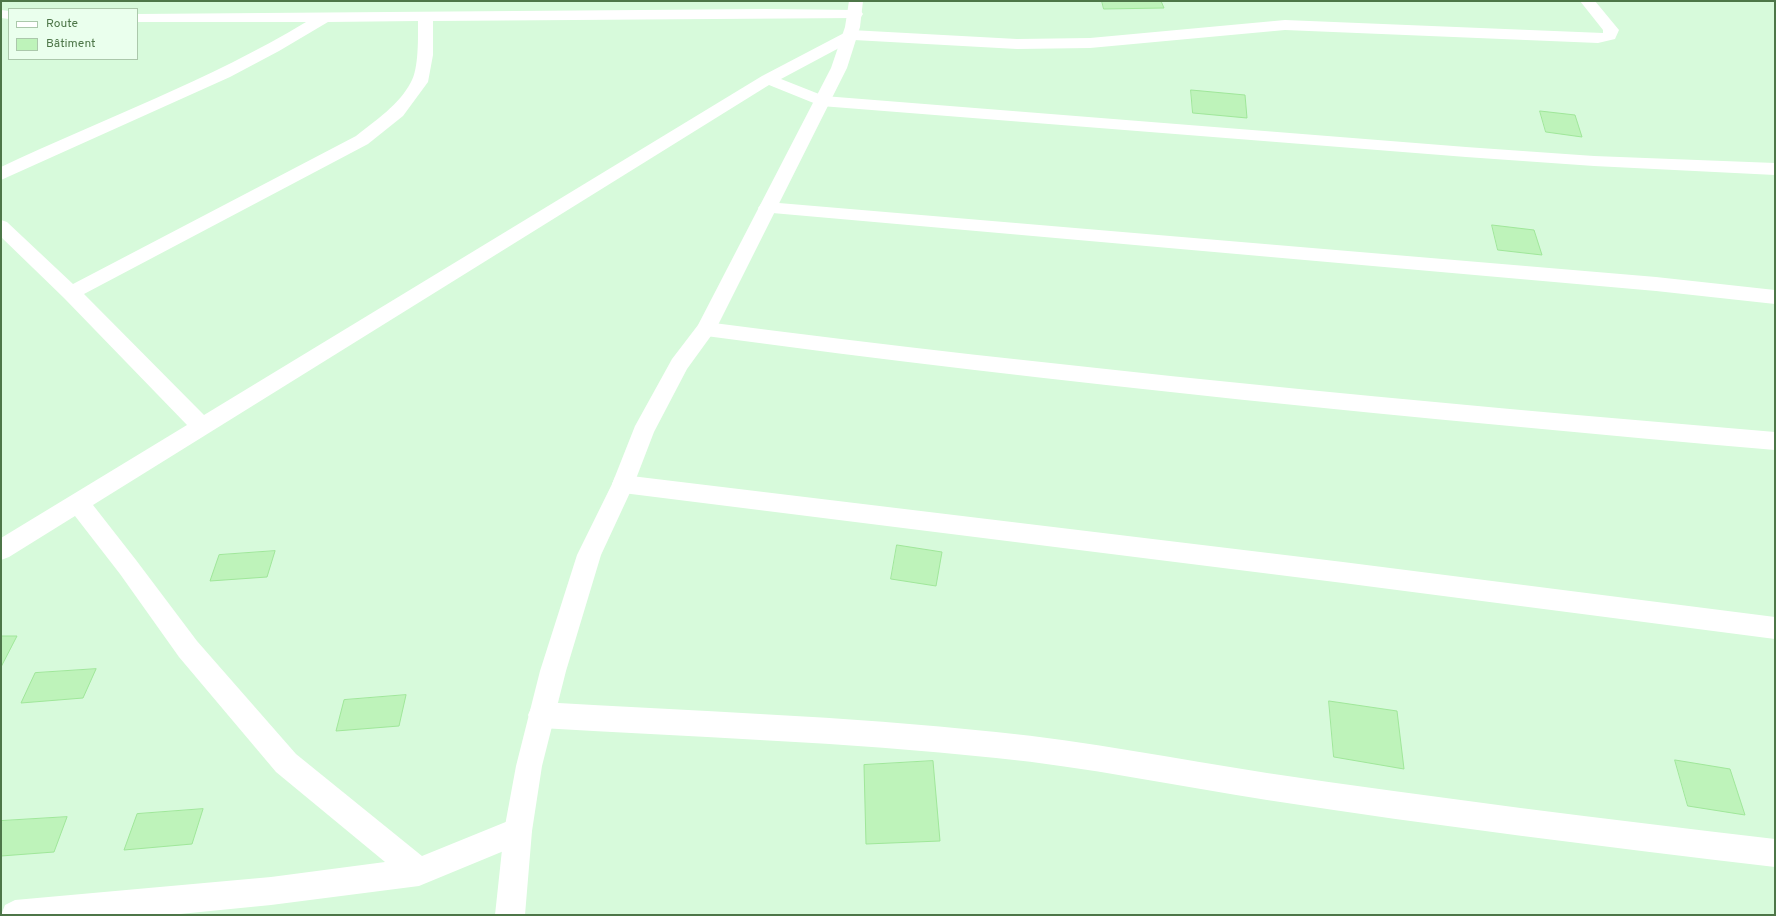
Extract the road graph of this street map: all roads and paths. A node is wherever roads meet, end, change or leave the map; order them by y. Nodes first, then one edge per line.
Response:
1 (354, 1) edge
2 (1587, 1) edge
3 (856, 7) edge
4 (426, 15) junction
5 (345, 17) junction
6 (138, 18) edge
7 (324, 18) junction
8 (851, 35) junction
9 (768, 79) junction
10 (821, 101) junction
11 (1775, 170) edge
12 (1, 174) edge
13 (767, 208) junction
14 (1, 226) edge
15 (71, 293) junction
16 (1775, 296) edge
17 (706, 329) junction
18 (202, 426) junction
19 (1775, 441) edge
20 (623, 484) junction
21 (77, 502) junction
22 (1, 550) edge
23 (1775, 628) edge
24 (541, 715) junction
25 (518, 831) junction
26 (1775, 853) edge
27 (419, 872) junction
28 (15, 915) edge
29 (510, 915) edge

1 - 5 street
2 - 8 street
3 - 4 street
3 - 8 street
4 - 5 street
4 - 15 street
5 - 7 street
6 - 7 street
7 - 12 street
8 - 9 street
8 - 10 street
9 - 10 street
9 - 18 street
10 - 11 street
10 - 13 street
13 - 16 street
13 - 17 street
14 - 15 street
15 - 18 street
17 - 19 street
17 - 20 street
18 - 21 street
20 - 23 street
20 - 24 street
21 - 22 street
21 - 27 street
24 - 25 street
24 - 26 street
25 - 27 street
25 - 29 street
27 - 28 street

